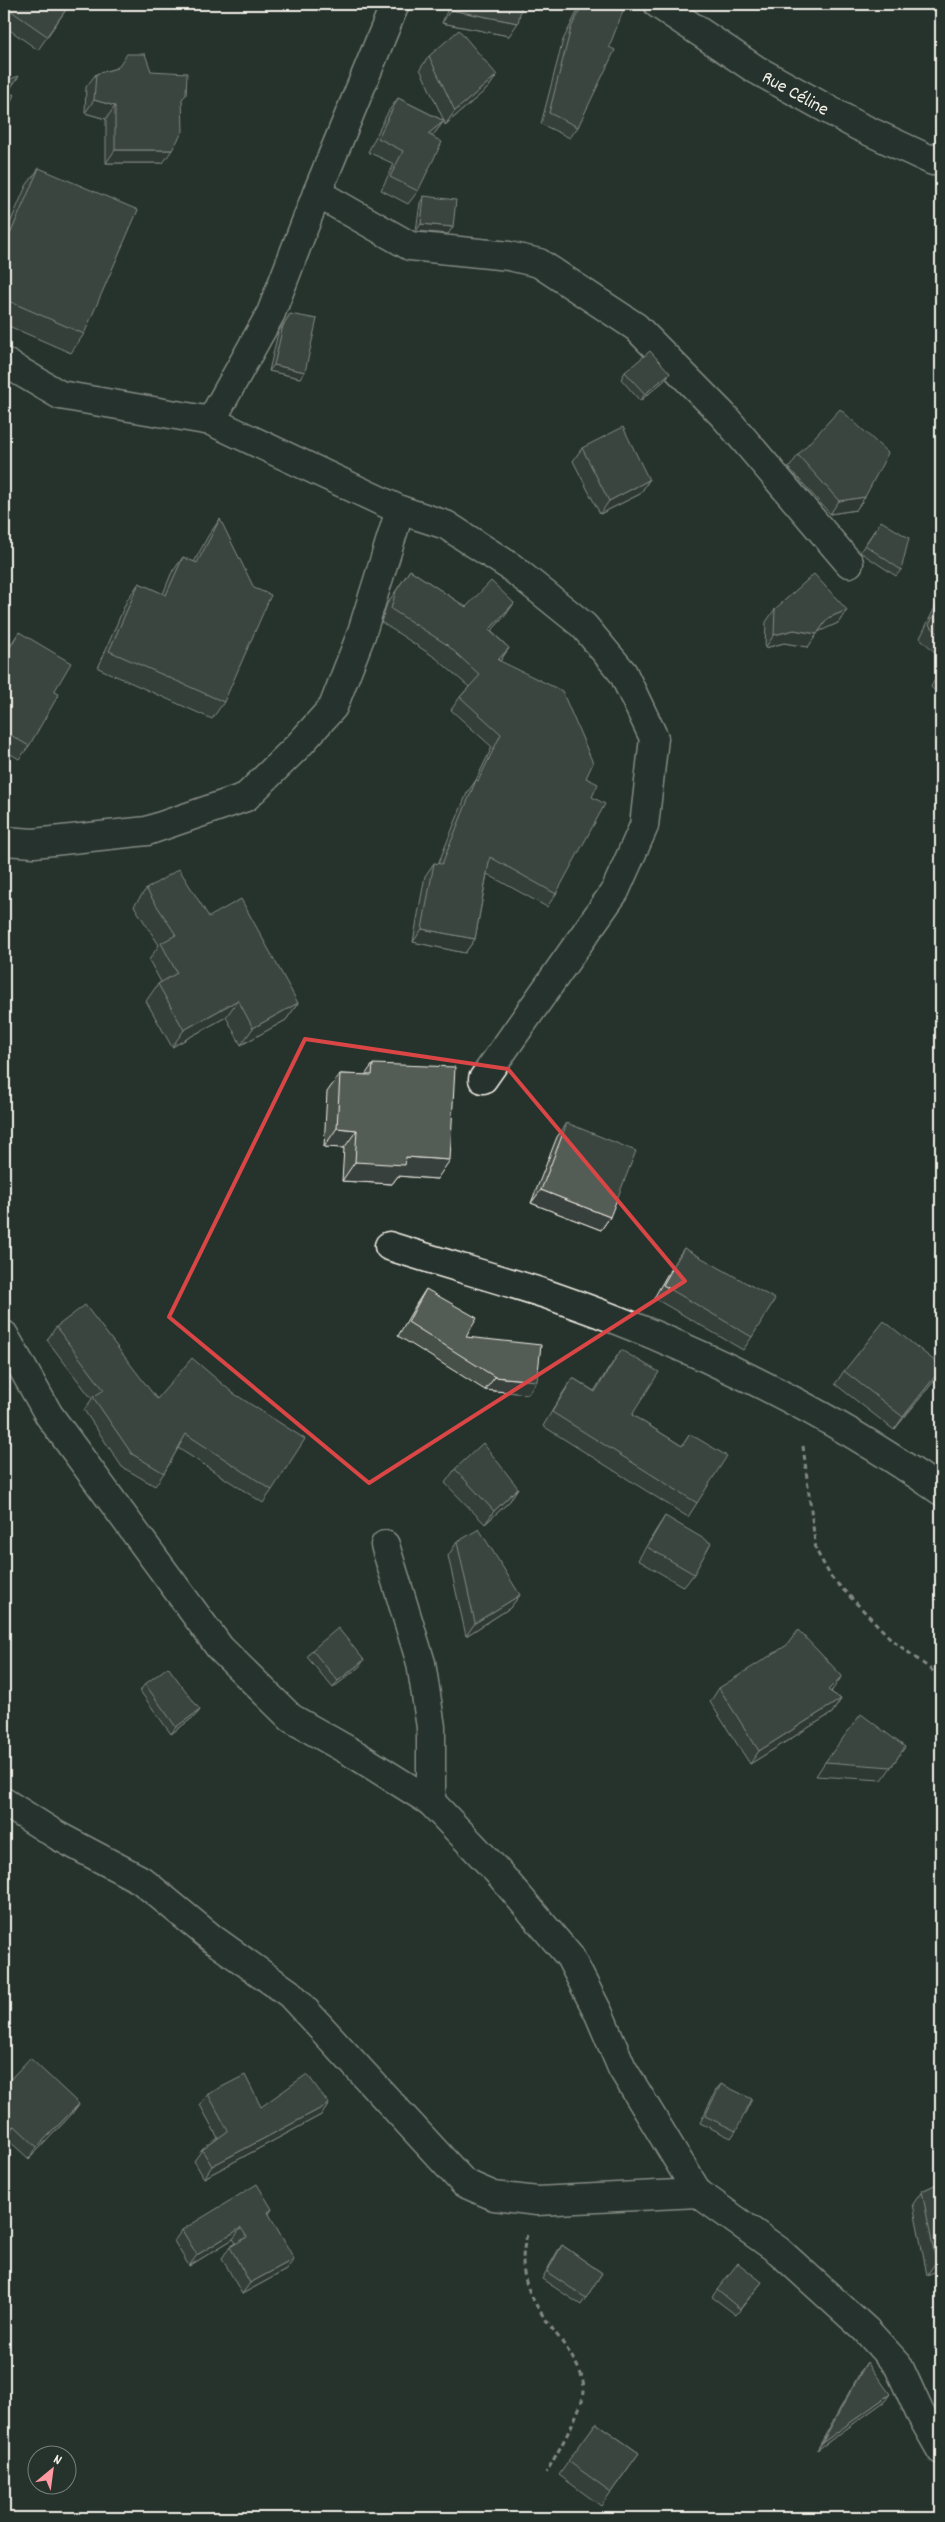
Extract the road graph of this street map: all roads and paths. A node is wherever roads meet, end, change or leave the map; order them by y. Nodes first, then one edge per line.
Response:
1 (395, 4) edge
2 (658, 4) edge
3 (939, 161) edge
4 (317, 193) junction
5 (4, 362) edge
6 (211, 421) junction
7 (400, 510) junction
8 (849, 563) dead end
9 (4, 841) edge
10 (483, 1079) dead end
11 (390, 1246) dead end
12 (4, 1335) edge
13 (796, 1401) junction
14 (941, 1491) edge
15 (385, 1545) dead end
16 (941, 1677) edge
17 (4, 1802) edge
18 (431, 1802) junction
19 (698, 2193) junction
20 (537, 2201) junction
21 (941, 2450) edge
22 (546, 2473) dead end

1 - 4 street
2 - 3 street, Rue Céline
4 - 6 street
4 - 8 street
5 - 6 street
6 - 7 street
7 - 9 street
7 - 10 street
11 - 13 street
12 - 18 street
13 - 14 street
13 - 16 path
15 - 18 street
17 - 20 street
18 - 19 street
19 - 20 street
19 - 21 street
20 - 22 path

